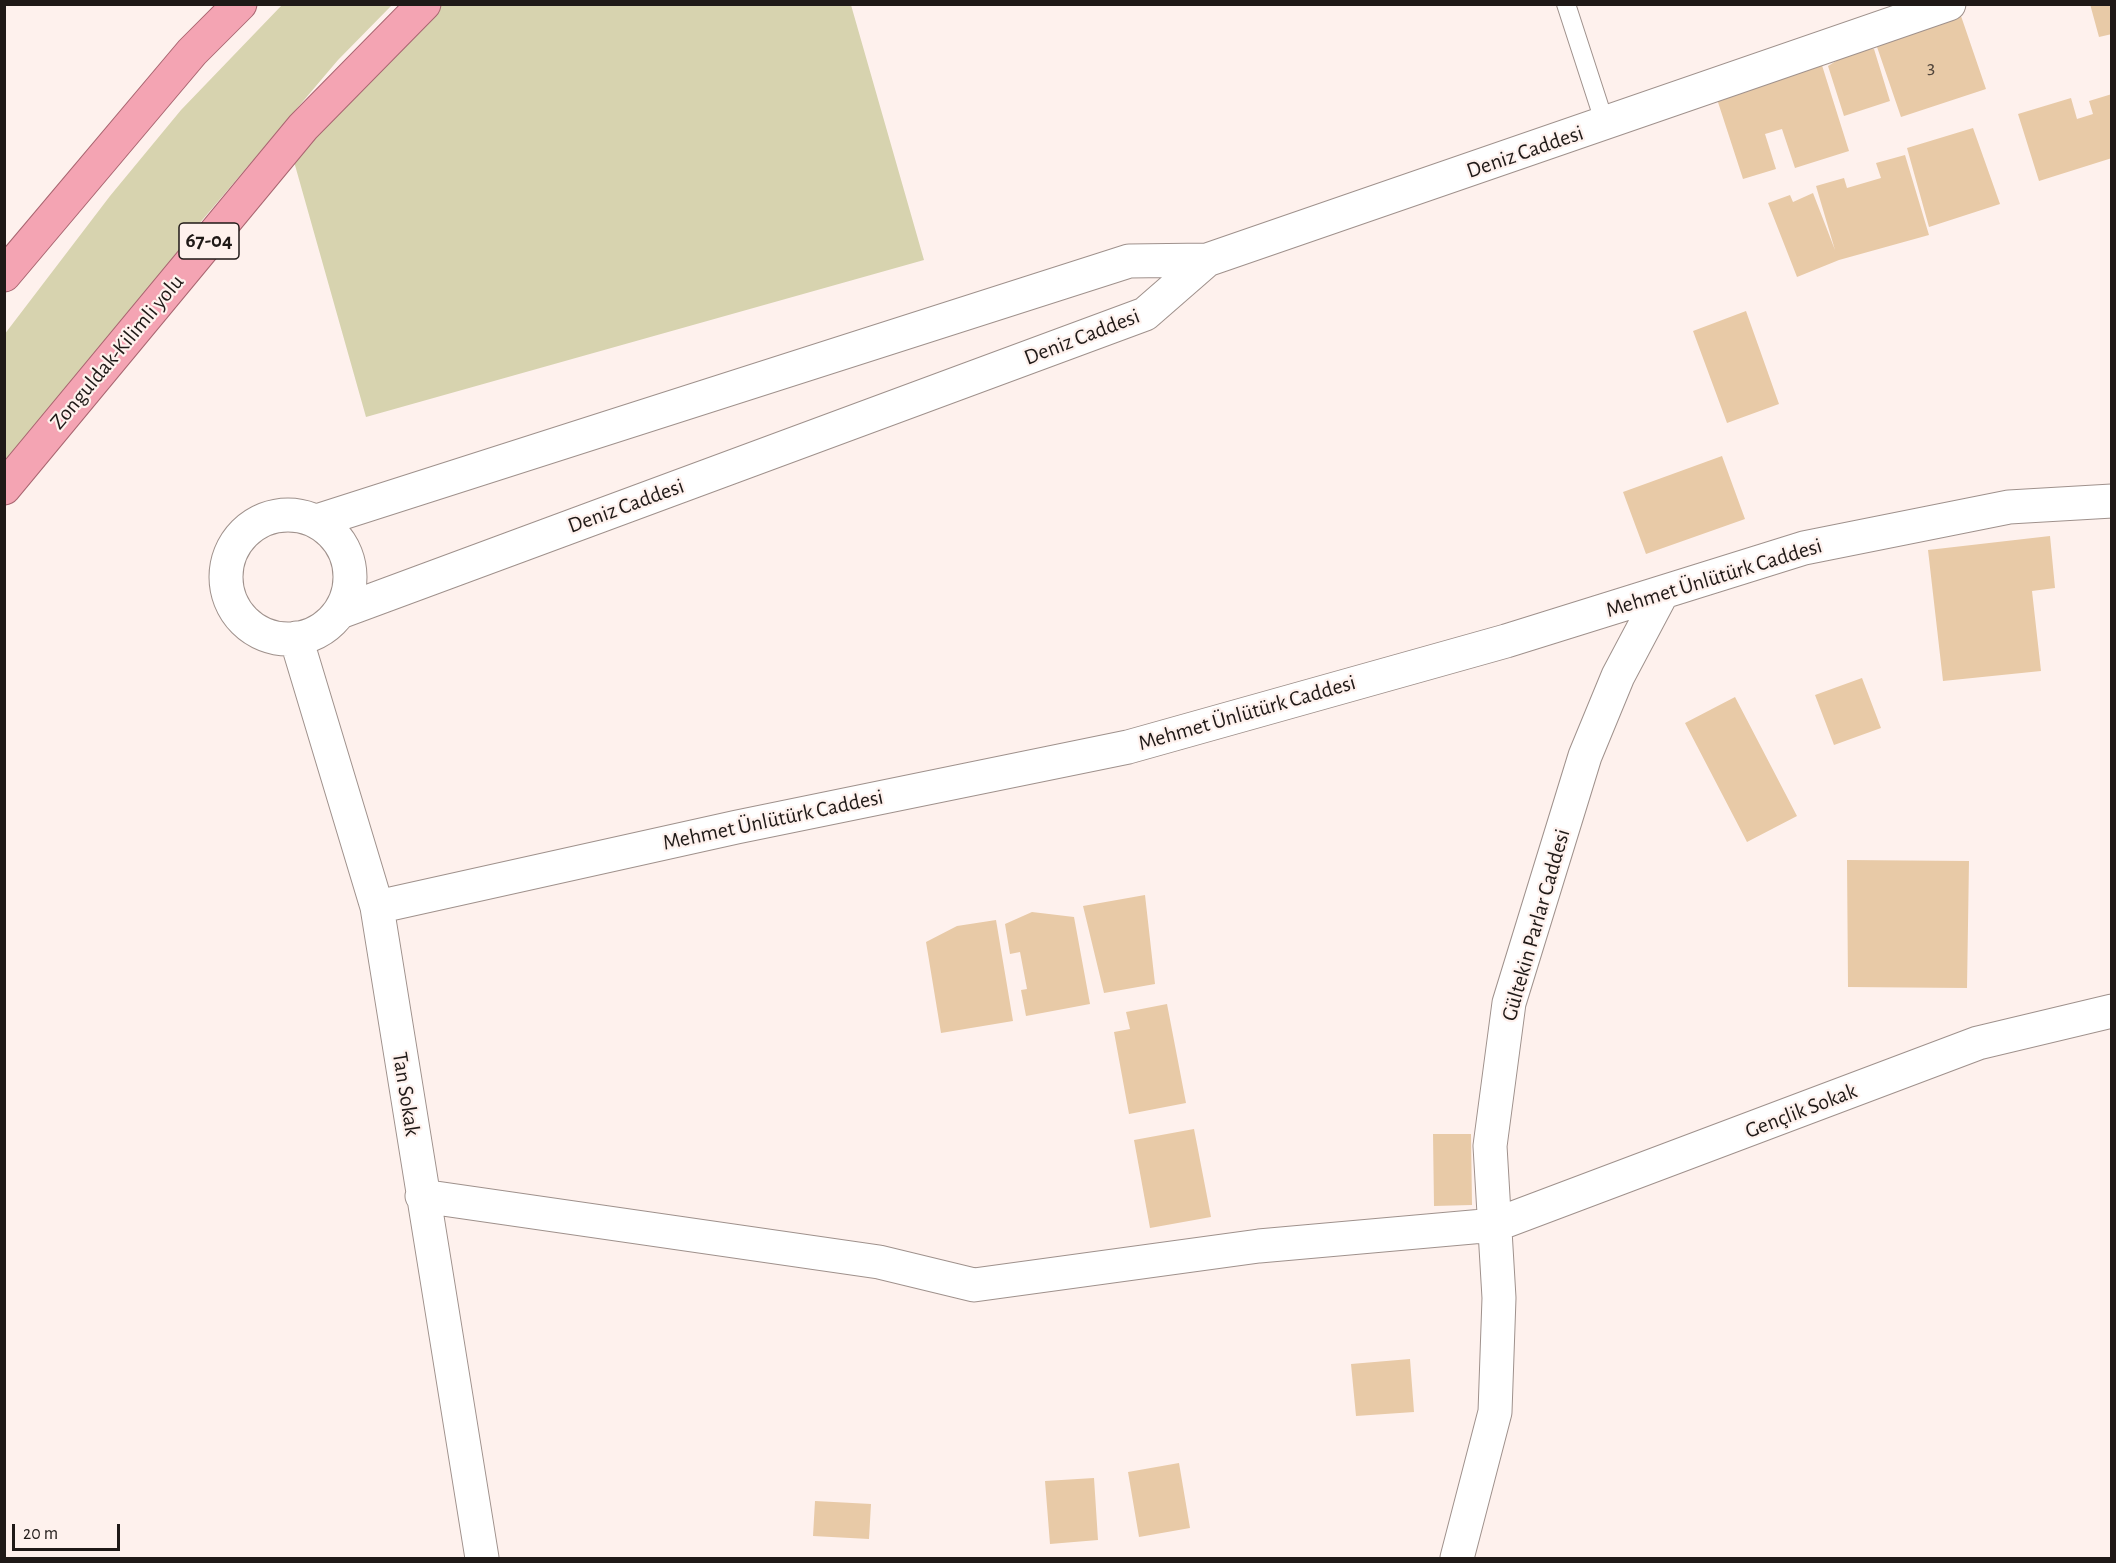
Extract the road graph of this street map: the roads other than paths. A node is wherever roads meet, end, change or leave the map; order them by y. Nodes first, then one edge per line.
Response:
1 (240, 4) edge
2 (424, 4) edge
3 (1566, 4) edge
4 (1949, 4) edge
5 (1605, 124) junction
6 (1207, 260) junction
7 (4, 275) edge
8 (4, 488) edge
9 (2112, 501) edge
10 (317, 521) junction
11 (1662, 593) junction
12 (340, 612) junction
13 (296, 638) junction
14 (376, 907) junction
15 (2112, 1011) edge
16 (422, 1196) junction
17 (1495, 1225) junction
18 (482, 1558) edge
19 (1457, 1558) edge

1 - 7 highway
2 - 8 highway, Zonguldak-Kilimli yolu / 67-04
3 - 5 lane
4 - 5 street, Deniz Caddesi
5 - 6 street, Deniz Caddesi
6 - 10 street
6 - 12 street, Deniz Caddesi
9 - 11 street, Mehmet Ünlütürk Caddesi
10 - 12 street
10 - 13 street, Deniz Caddesi
11 - 14 street, Mehmet Ünlütürk Caddesi
11 - 17 street, Gültekin Parlar Caddesi
12 - 13 street, Deniz Caddesi
13 - 14 street, Tan Sokak
14 - 16 street, Tan Sokak
15 - 17 street, Gençlik Sokak
16 - 17 street, Gençlik Sokak
16 - 18 street, Tan Sokak
17 - 19 street, Gültekin Parlar Caddesi

